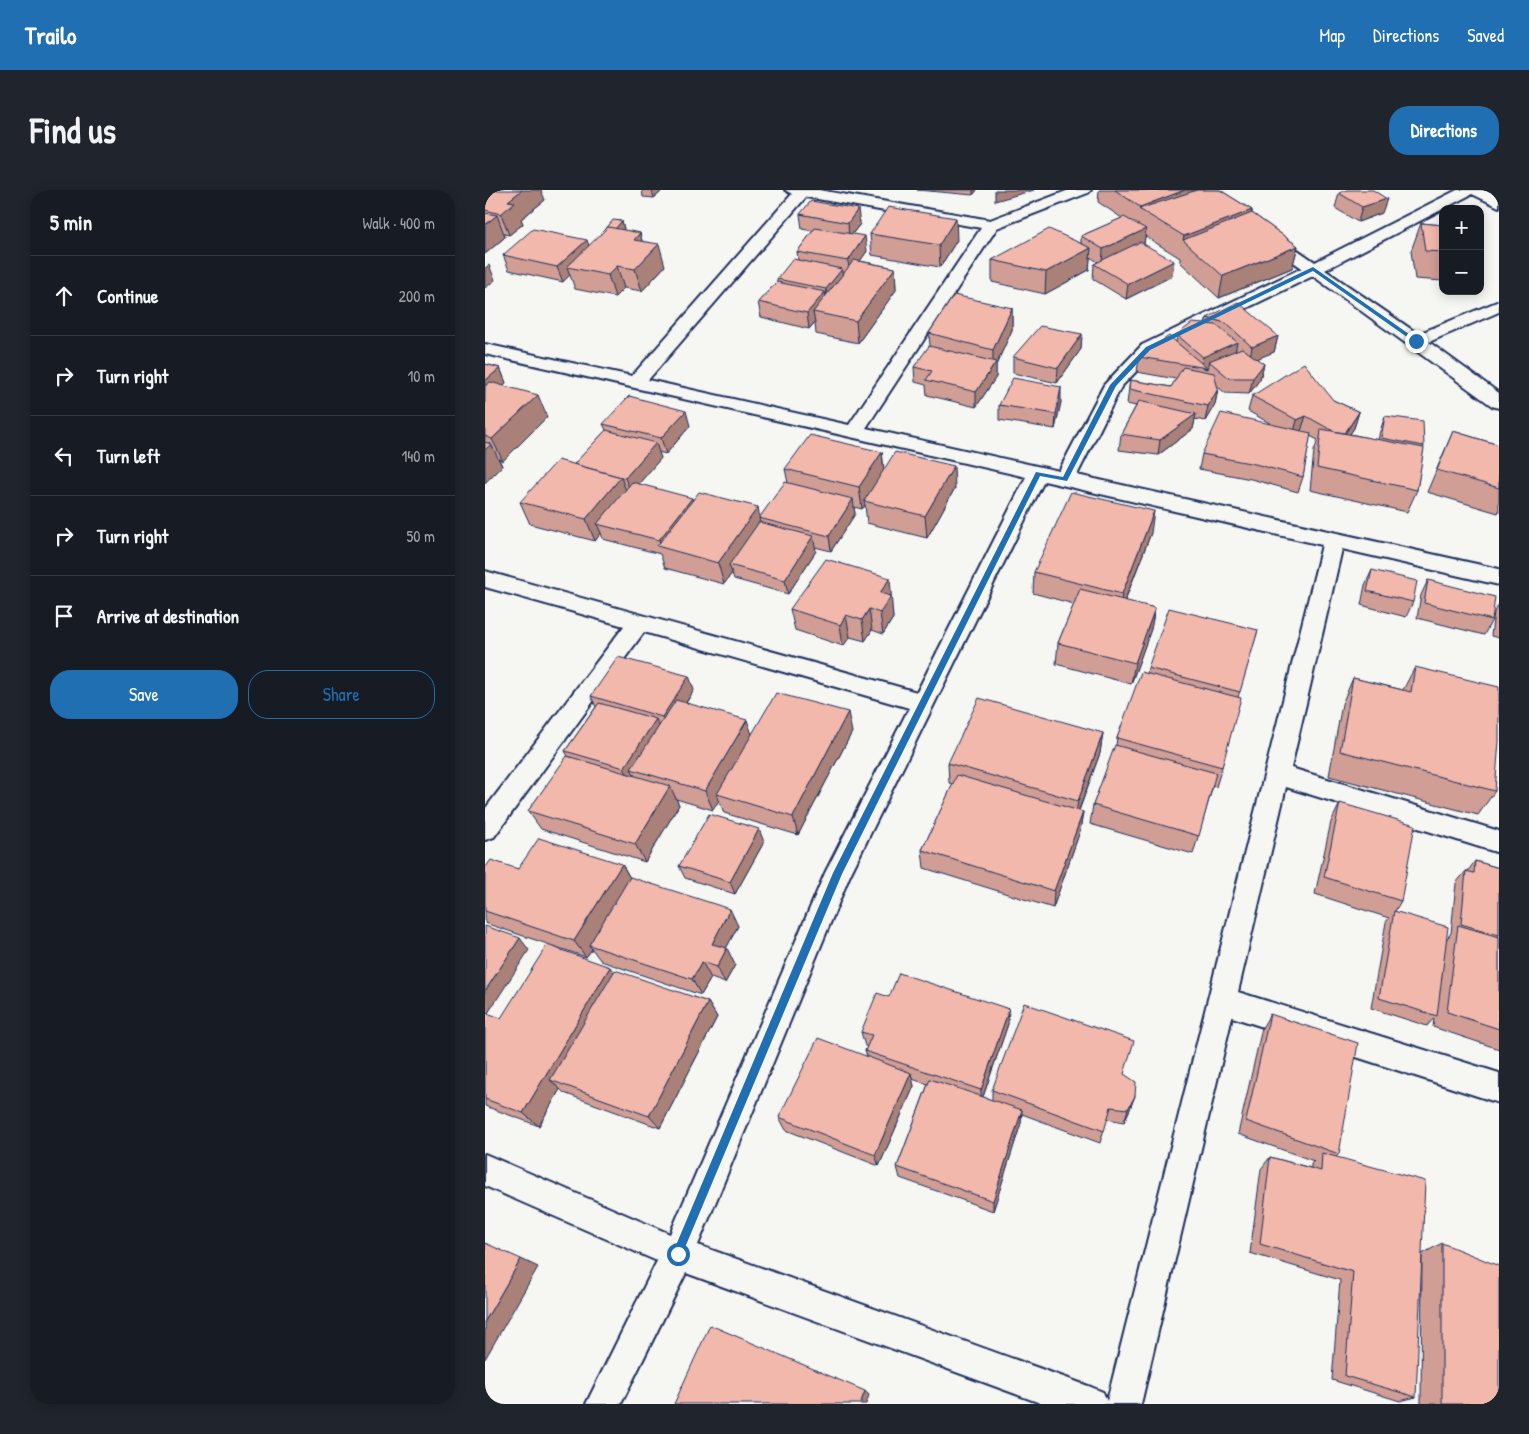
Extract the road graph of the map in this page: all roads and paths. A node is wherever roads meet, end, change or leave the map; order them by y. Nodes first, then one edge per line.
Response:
1 (1083, 190) edge
2 (1469, 190) edge
3 (1476, 190) edge
4 (799, 191) edge
5 (1499, 202) edge
6 (991, 225) junction
7 (1258, 229) edge
8 (1313, 269) junction
9 (1499, 306) edge
10 (1416, 341) junction
11 (485, 349) edge
12 (636, 383) junction
13 (1499, 402) edge
14 (854, 432) junction
15 (1038, 474) junction
16 (1065, 479) junction
17 (1334, 540) junction
18 (1499, 577) edge
19 (485, 579) edge
20 (639, 623) junction
21 (923, 703) junction
22 (1277, 774) junction
23 (485, 829) edge
24 (1499, 842) edge
25 (1222, 1000) junction
26 (1499, 1088) edge
27 (485, 1170) edge
28 (678, 1254) junction
29 (603, 1404) edge
30 (1091, 1404) edge
31 (1124, 1404) edge

1 - 6 street
2 - 8 street
3 - 5 street
4 - 6 street
4 - 12 street
6 - 14 street
7 - 8 street
8 - 10 street
8 - 16 street
9 - 10 street
10 - 13 street
11 - 12 street
12 - 14 street
14 - 15 street
15 - 16 street
15 - 21 street
16 - 17 street
17 - 18 street
17 - 22 street
19 - 20 street
20 - 21 street
20 - 23 street
21 - 28 street
22 - 24 street
22 - 25 street
25 - 26 street
25 - 31 street
27 - 28 street
28 - 29 street
28 - 30 street

